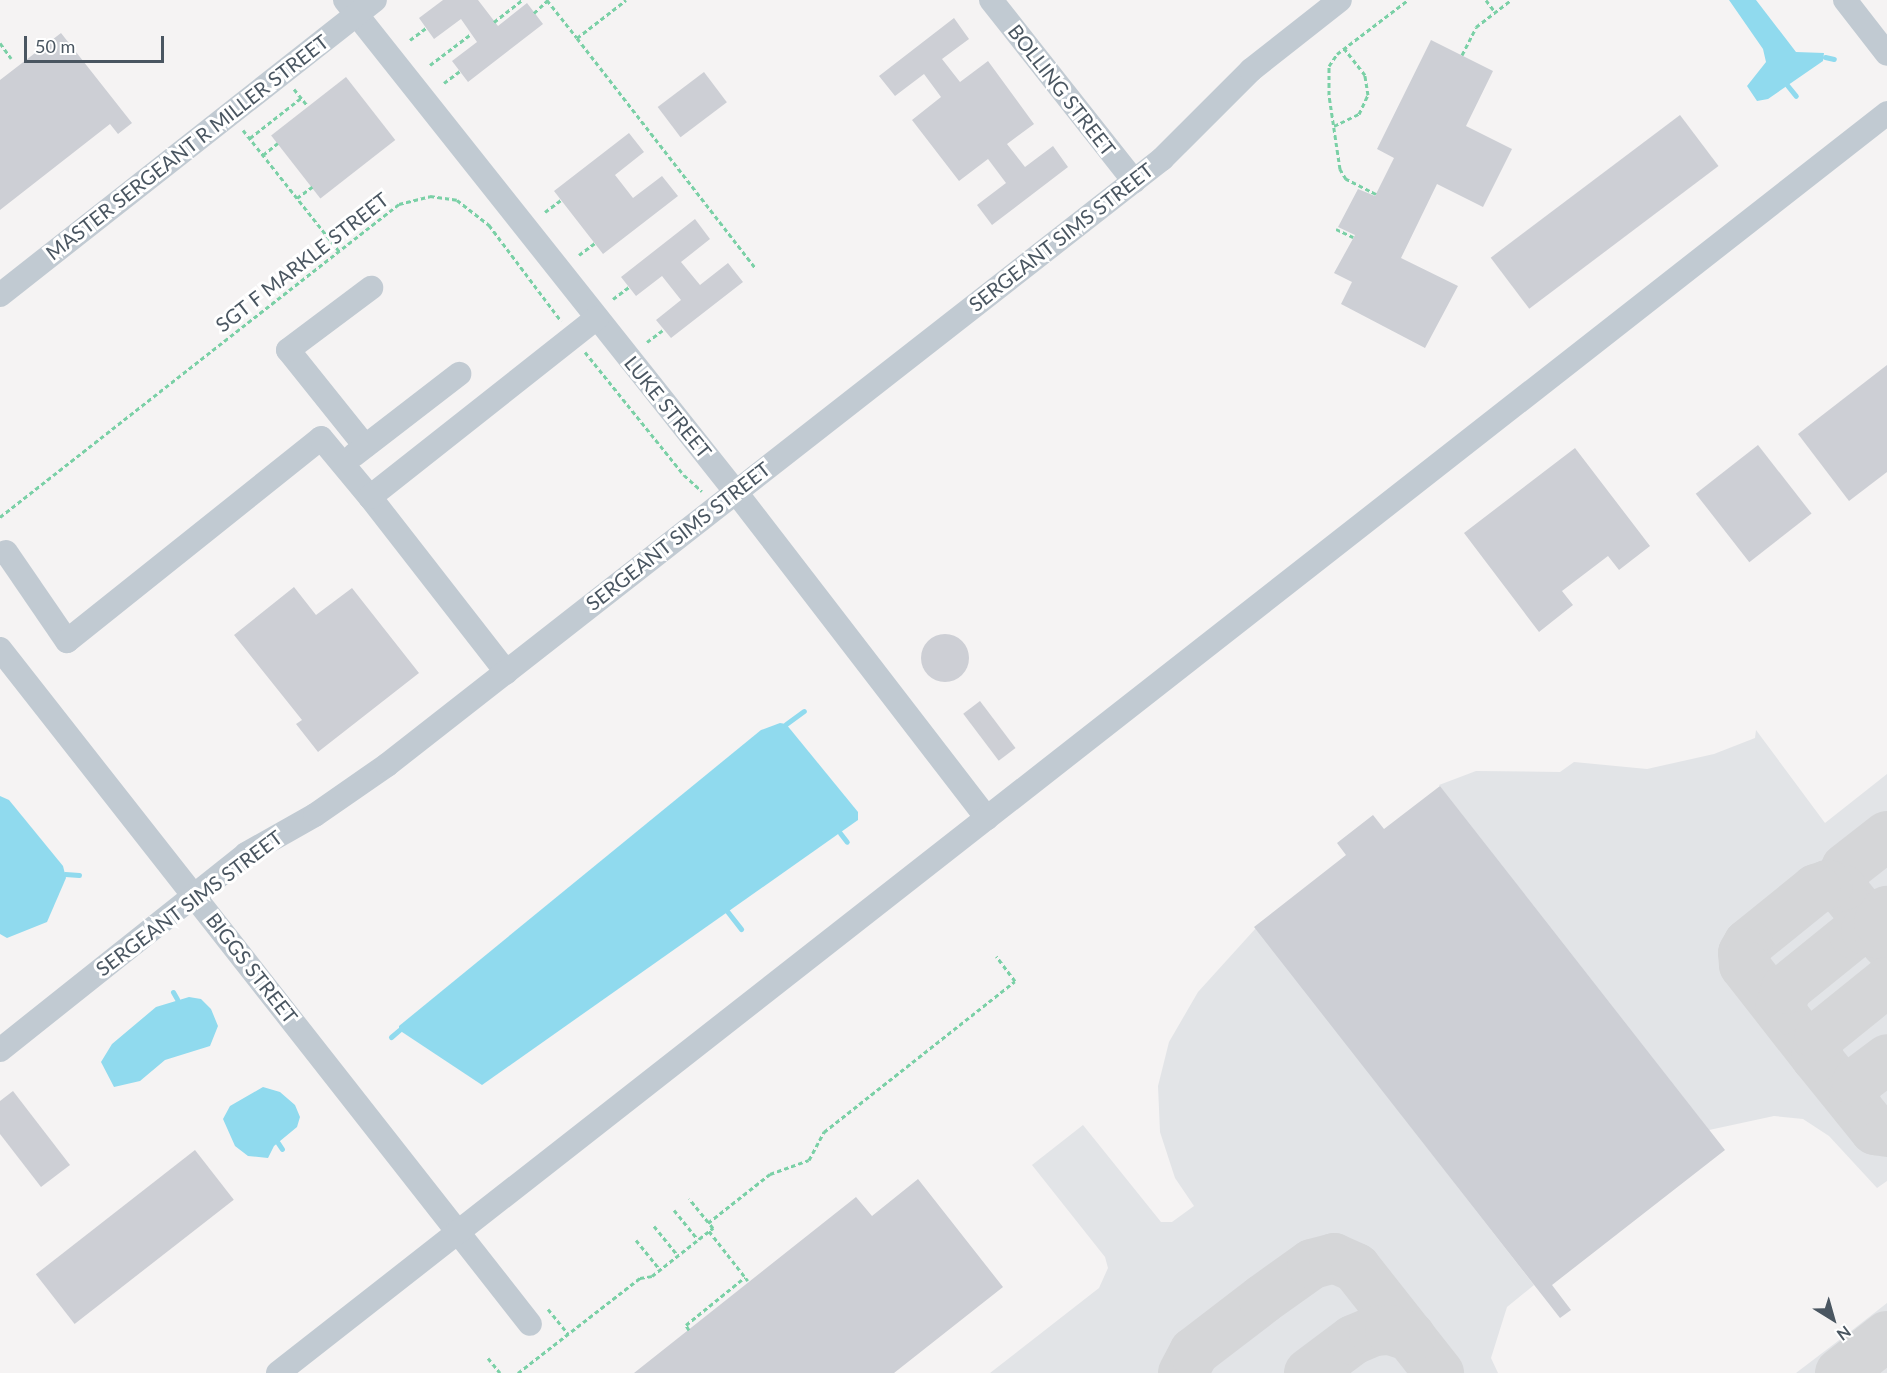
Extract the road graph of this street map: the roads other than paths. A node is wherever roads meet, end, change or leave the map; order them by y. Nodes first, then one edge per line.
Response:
1 (991, 0) edge
2 (1340, 0) edge
3 (1845, 0) edge
4 (359, 5) edge
5 (1887, 54) edge
6 (1887, 113) edge
7 (1134, 181) junction
8 (371, 288) dead end
9 (0, 295) edge
10 (597, 318) junction
11 (459, 374) dead end
12 (365, 446) junction
13 (342, 464) junction
14 (735, 491) junction
15 (370, 497) junction
16 (6, 552) dead end
17 (0, 649) edge
18 (506, 672) junction
19 (987, 818) junction
20 (195, 895) junction
21 (0, 1050) edge
22 (458, 1232) junction
23 (539, 1317) road end
24 (278, 1373) edge

1 - 7 street, BOLLING STREET
2 - 7 street, SERGEANT SIMS STREET
3 - 5 street
4 - 9 street, MASTER SERGEANT R MILLER STREET
4 - 10 street, LUKE STREET
6 - 19 street
7 - 14 street, SERGEANT SIMS STREET
8 - 12 street
10 - 14 street, LUKE STREET
10 - 15 street
11 - 12 street
12 - 13 street
13 - 15 street
13 - 16 street
14 - 18 street, SERGEANT SIMS STREET
14 - 19 street, LUKE STREET
15 - 18 street
17 - 20 street, BIGGS STREET
18 - 20 street, SERGEANT SIMS STREET
19 - 22 street
20 - 21 street, SERGEANT SIMS STREET
20 - 22 street, BIGGS STREET
22 - 23 street, BIGGS STREET
22 - 24 street

